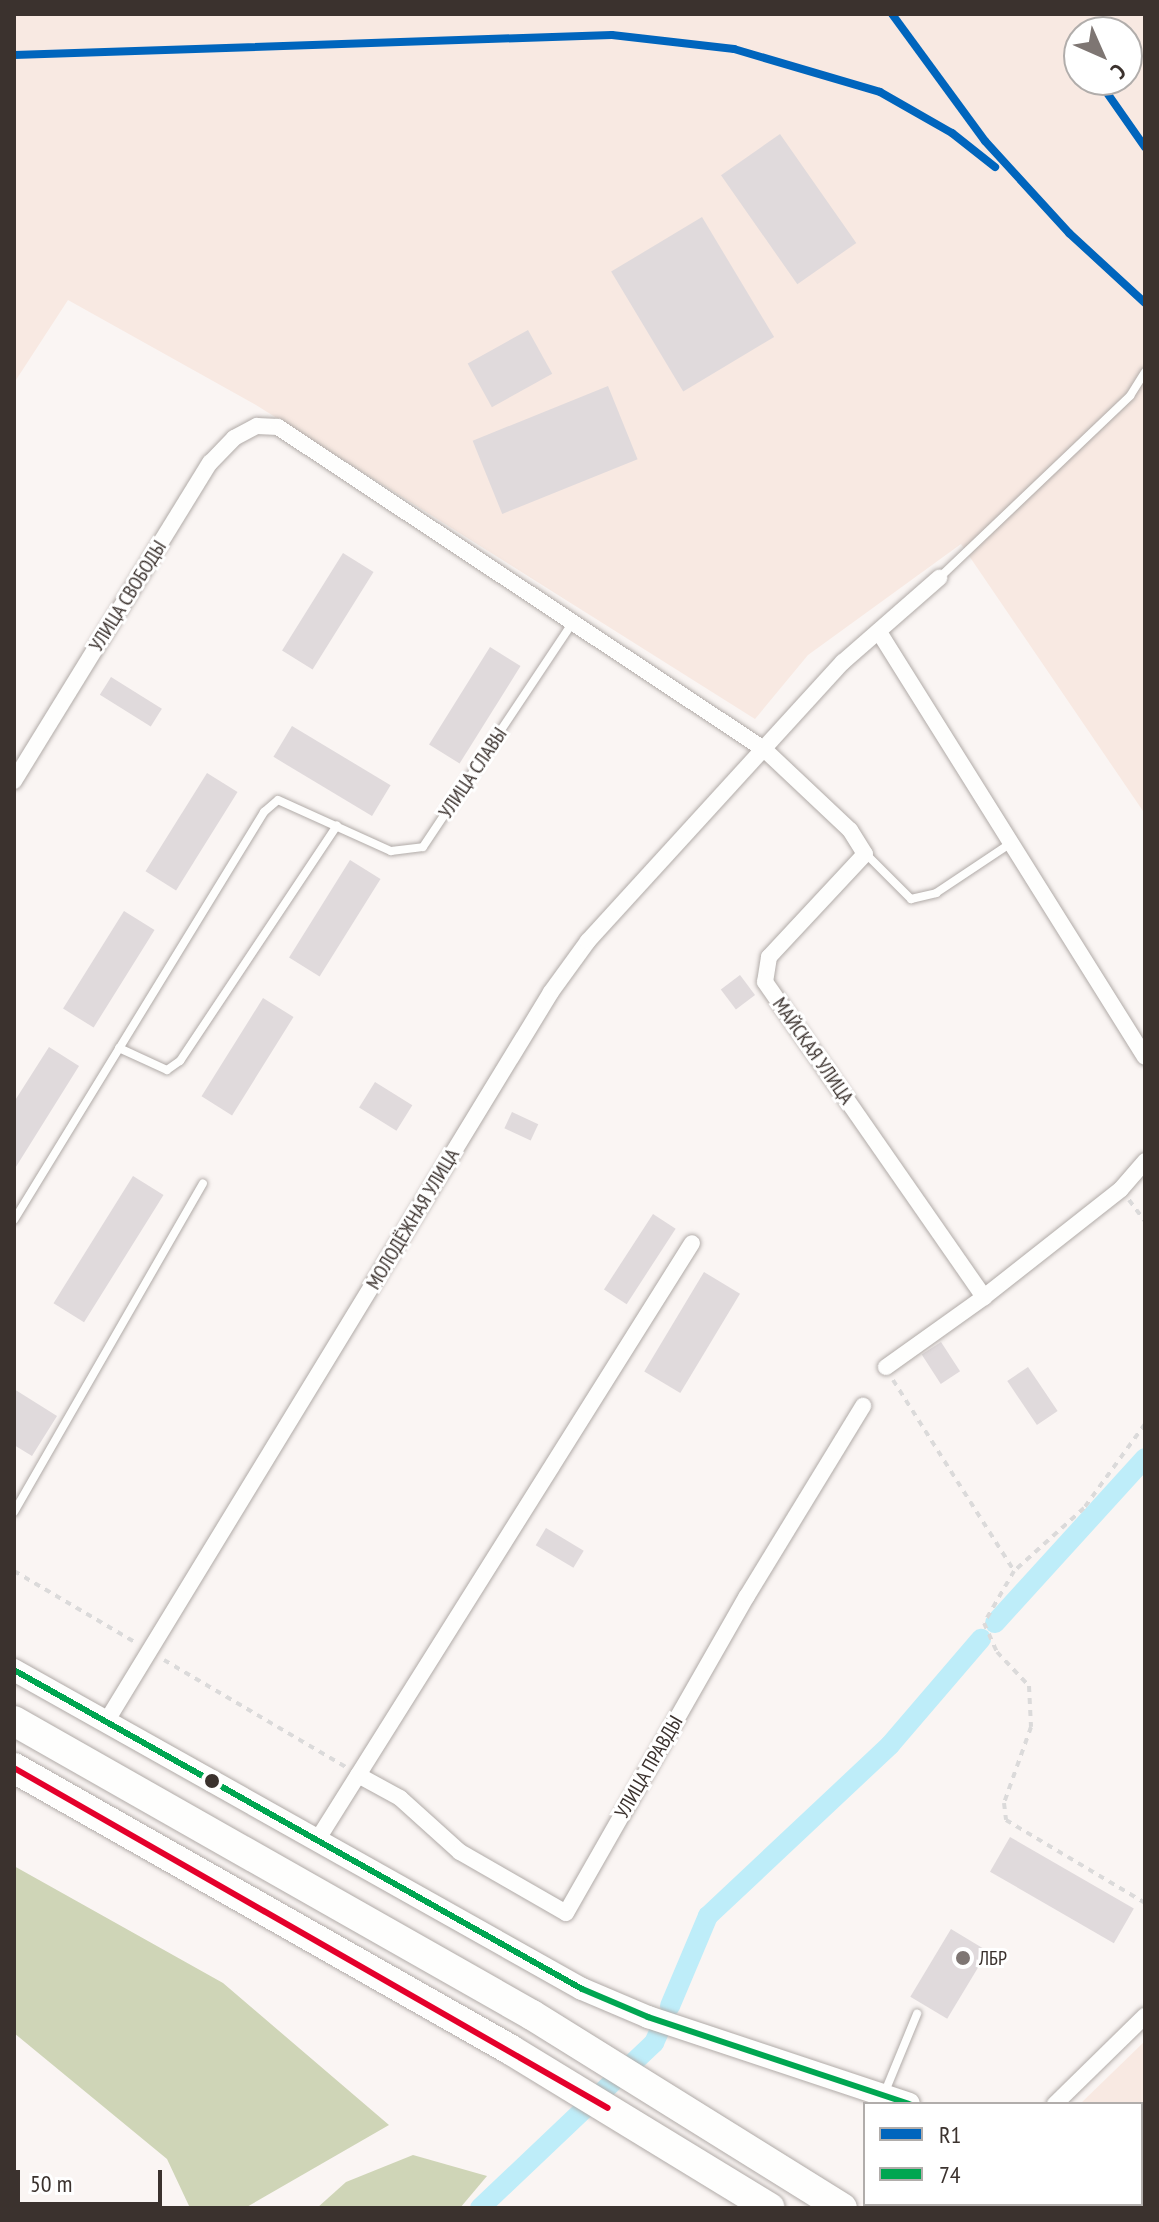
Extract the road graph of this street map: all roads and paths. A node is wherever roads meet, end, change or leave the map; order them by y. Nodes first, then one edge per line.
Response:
1 (1145, 372) edge
2 (939, 578) joint
3 (574, 622) junction
4 (879, 632) junction
5 (765, 750) junction
6 (14, 781) edge
7 (337, 826) junction
8 (1011, 843) junction
9 (865, 854) junction
10 (119, 1048) junction
11 (1145, 1057) edge
12 (1145, 1161) edge
13 (203, 1183) dead end
14 (14, 1220) edge
15 (692, 1243) dead end
16 (984, 1297) junction
17 (886, 1367) joint
18 (863, 1406) dead end
19 (1145, 1424) edge
20 (14, 1512) edge
21 (14, 1571) edge
22 (1014, 1571) junction
23 (149, 1651) junction
24 (14, 1670) edge
25 (14, 1721) edge
26 (106, 1722) junction
27 (14, 1768) edge
28 (358, 1775) junction
29 (316, 1842) junction
30 (1145, 1903) edge
31 (917, 2014) dead end
32 (1145, 2016) edge
33 (884, 2095) junction
34 (903, 2102) edge
35 (1057, 2102) edge
36 (770, 2208) edge
37 (842, 2208) edge

1 - 2 lane
2 - 4 street, МОЛОДЁЖНАЯ УЛИЦА
3 - 5 street
3 - 6 street, УЛИЦА СВОБОДЫ
3 - 7 lane, УЛИЦА СЛАВЫ
4 - 5 street, МОЛОДЁЖНАЯ УЛИЦА
4 - 8 street
5 - 9 street
5 - 23 street, МОЛОДЁЖНАЯ УЛИЦА
7 - 10 lane
7 - 10 lane, УЛИЦА СЛАВЫ
8 - 9 lane
8 - 11 street
9 - 16 street, МАЙСКАЯ УЛИЦА
10 - 14 lane, УЛИЦА СЛАВЫ
12 - 16 street
13 - 20 lane
15 - 28 street
16 - 17 street
17 - 22 path
18 - 28 street, УЛИЦА ПРАВДЫ
19 - 22 path
21 - 23 path
22 - 30 path
23 - 26 street, МОЛОДЁЖНАЯ УЛИЦА
23 - 28 path
24 - 26 street
25 - 37 highway
26 - 29 street
27 - 36 highway
28 - 29 street
29 - 33 street
31 - 33 lane
32 - 35 street
33 - 34 street

